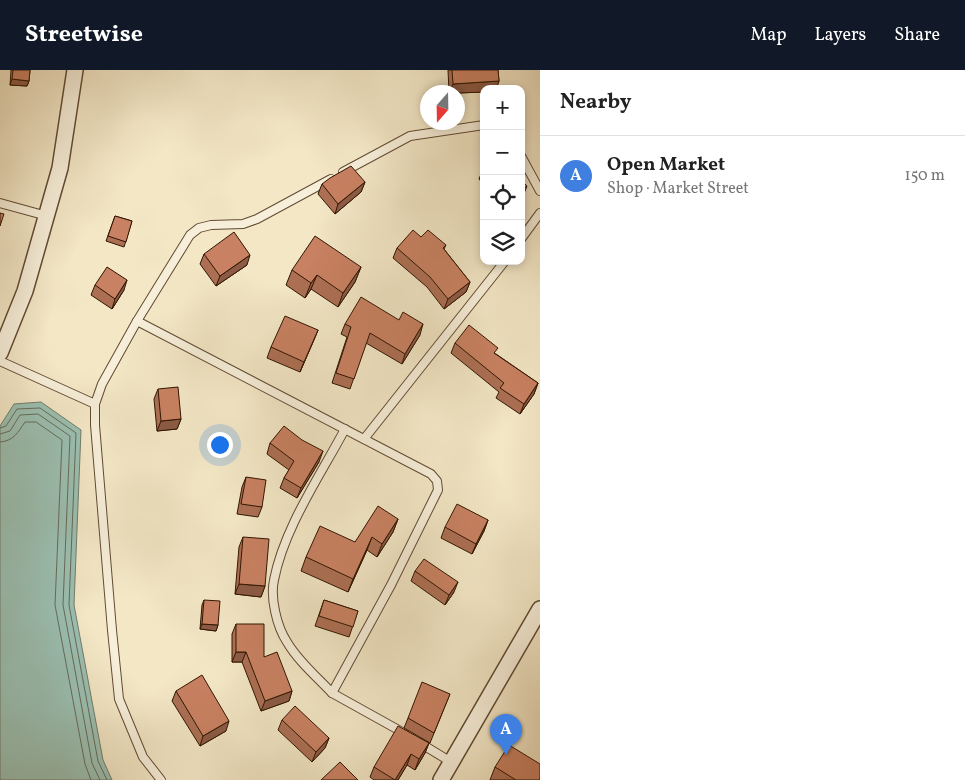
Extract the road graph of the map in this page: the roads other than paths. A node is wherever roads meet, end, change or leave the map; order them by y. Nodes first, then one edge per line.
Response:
1 (75, 70) edge
2 (480, 126) edge
3 (525, 163) edge
4 (540, 191) edge
5 (0, 203) edge
6 (540, 213) edge
7 (47, 216) junction
8 (525, 234) edge
9 (502, 265) edge
10 (137, 321) junction
11 (0, 353) edge
12 (0, 362) edge
13 (95, 404) junction
14 (345, 429) junction
15 (364, 439) junction
16 (540, 609) edge
17 (332, 693) junction
18 (451, 762) junction
19 (162, 780) edge
20 (441, 780) edge

1 - 7 street
2 - 10 lane
3 - 4 lane
5 - 7 lane
6 - 8 lane
7 - 11 street
9 - 15 lane
10 - 13 lane
10 - 14 lane
12 - 13 lane
13 - 19 lane
14 - 15 lane
14 - 17 lane
15 - 17 lane
16 - 18 street
17 - 18 lane
18 - 20 street

